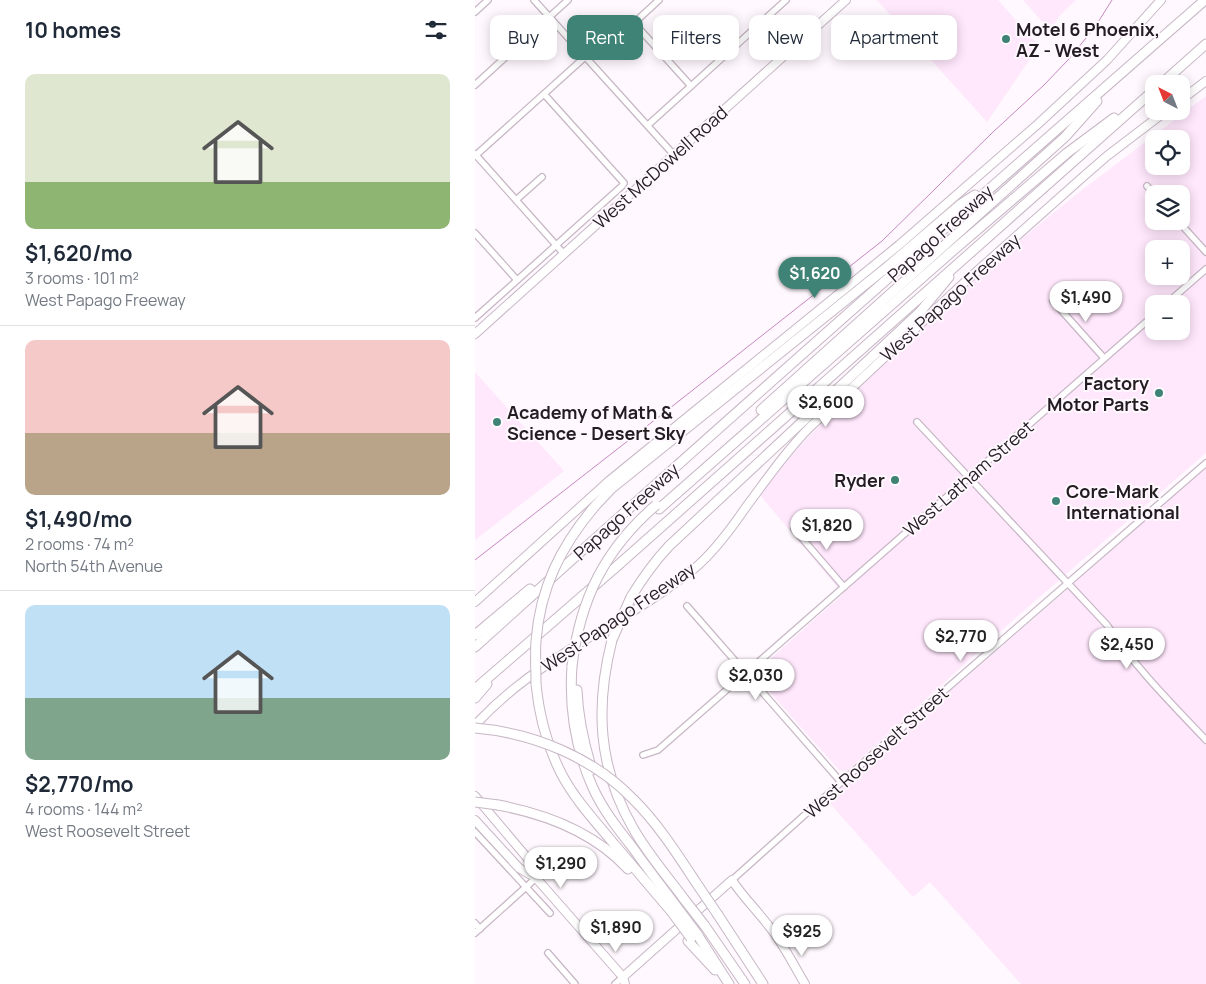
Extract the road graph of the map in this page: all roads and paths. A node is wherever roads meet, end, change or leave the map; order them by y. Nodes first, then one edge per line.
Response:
1 (488, 0) edge
2 (534, 0) edge
3 (568, 0) edge
4 (659, 0) edge
5 (786, 0) edge
6 (846, 0) edge
7 (1161, 0) edge
8 (1205, 0) edge
9 (475, 12) edge
10 (547, 15) edge
11 (551, 15) edge
12 (557, 26) edge
13 (567, 37) edge
14 (739, 42) edge
15 (1206, 44) edge
16 (502, 60) edge
17 (582, 60) edge
18 (588, 60) edge
19 (720, 60) edge
20 (1120, 74) junction
21 (1171, 75) edge
22 (1206, 81) edge
23 (475, 85) edge
24 (691, 86) junction
25 (1190, 93) edge
26 (544, 94) junction
27 (1145, 97) edge
28 (1145, 98) edge
29 (1154, 120) edge
30 (648, 125) junction
31 (475, 155) edge
32 (674, 155) junction
33 (542, 177) dead end
34 (1001, 178) junction
35 (517, 200) junction
36 (1187, 230) edge
37 (475, 233) edge
38 (556, 245) junction
39 (971, 252) junction
40 (1206, 252) edge
41 (564, 254) junction
42 (1206, 269) edge
43 (517, 280) junction
44 (1176, 295) edge
45 (1053, 301) dead end
46 (476, 315) edge
47 (1145, 323) edge
48 (475, 334) edge
49 (1104, 358) junction
50 (917, 422) dead end
51 (1206, 463) edge
52 (968, 477) junction
53 (648, 491) junction
54 (658, 507) junction
55 (794, 529) dead end
56 (1068, 583) junction
57 (844, 586) junction
58 (475, 602) edge
59 (687, 606) dead end
60 (475, 635) edge
61 (475, 646) edge
62 (510, 658) junction
63 (746, 673) junction
64 (475, 689) edge
65 (475, 698) edge
66 (475, 727) edge
67 (1206, 740) edge
68 (643, 755) dead end
69 (841, 782) junction
70 (475, 796) edge
71 (475, 802) edge
72 (475, 820) edge
73 (475, 832) edge
74 (536, 878) junction
75 (732, 880) junction
76 (526, 887) junction
77 (676, 907) junction
78 (550, 912) dead end
79 (475, 923) edge
80 (480, 928) junction
81 (475, 933) edge
82 (696, 934) junction
83 (548, 953) dead end
84 (624, 981) edge
85 (743, 981) edge
86 (575, 984) edge
87 (615, 984) edge
88 (729, 984) edge
89 (763, 984) edge
90 (805, 984) edge

1 - 9 street
2 - 10 street
3 - 11 street
4 - 24 street
5 - 14 street
6 - 32 main road, West McDowell Road
7 - 58 main road
8 - 20 highway, Papago Freeway
12 - 13 street
15 - 21 highway
16 - 23 street
17 - 26 street
18 - 30 street
19 - 24 street
20 - 34 highway, Papago Freeway
20 - 54 highway
22 - 25 main road
24 - 30 street
26 - 31 street
26 - 38 street, West McDowell Road
27 - 54 highway
28 - 39 highway, Papago Freeway
29 - 66 main road, West Papago Freeway
30 - 32 street
31 - 35 street
32 - 41 main road, West McDowell Road
33 - 35 street
34 - 53 highway, Papago Freeway
34 - 77 highway, bridge
35 - 38 street
36 - 40 street
37 - 43 street
38 - 41 street
38 - 43 street, West McDowell Road
39 - 62 highway, Papago Freeway
39 - 77 highway, bridge
41 - 48 main road, West McDowell Road
42 - 44 street
43 - 46 street, West McDowell Road
45 - 49 street
47 - 49 street, West Latham Street
49 - 52 street, West Latham Street
50 - 52 street
51 - 56 street, West Roosevelt Street
52 - 56 street
52 - 57 street, West Latham Street
53 - 60 highway
53 - 61 highway, Papago Freeway
54 - 77 highway
55 - 57 street
56 - 67 street
56 - 69 street, West Roosevelt Street
57 - 63 street, West Latham Street
59 - 63 street
62 - 64 highway, Papago Freeway
62 - 65 highway
63 - 68 street, West Latham Street
63 - 69 street
66 - 89 highway, bridge
69 - 75 street, West Roosevelt Street
70 - 74 main road
71 - 77 highway, bridge
72 - 74 main road
73 - 76 street
74 - 76 street
74 - 84 main road
75 - 84 main road, West Roosevelt Street
75 - 90 main road
76 - 78 street
76 - 80 street
77 - 82 highway, bridge
79 - 80 street
80 - 81 street
82 - 85 highway
82 - 88 highway
83 - 86 street
84 - 87 street, West Roosevelt Street

